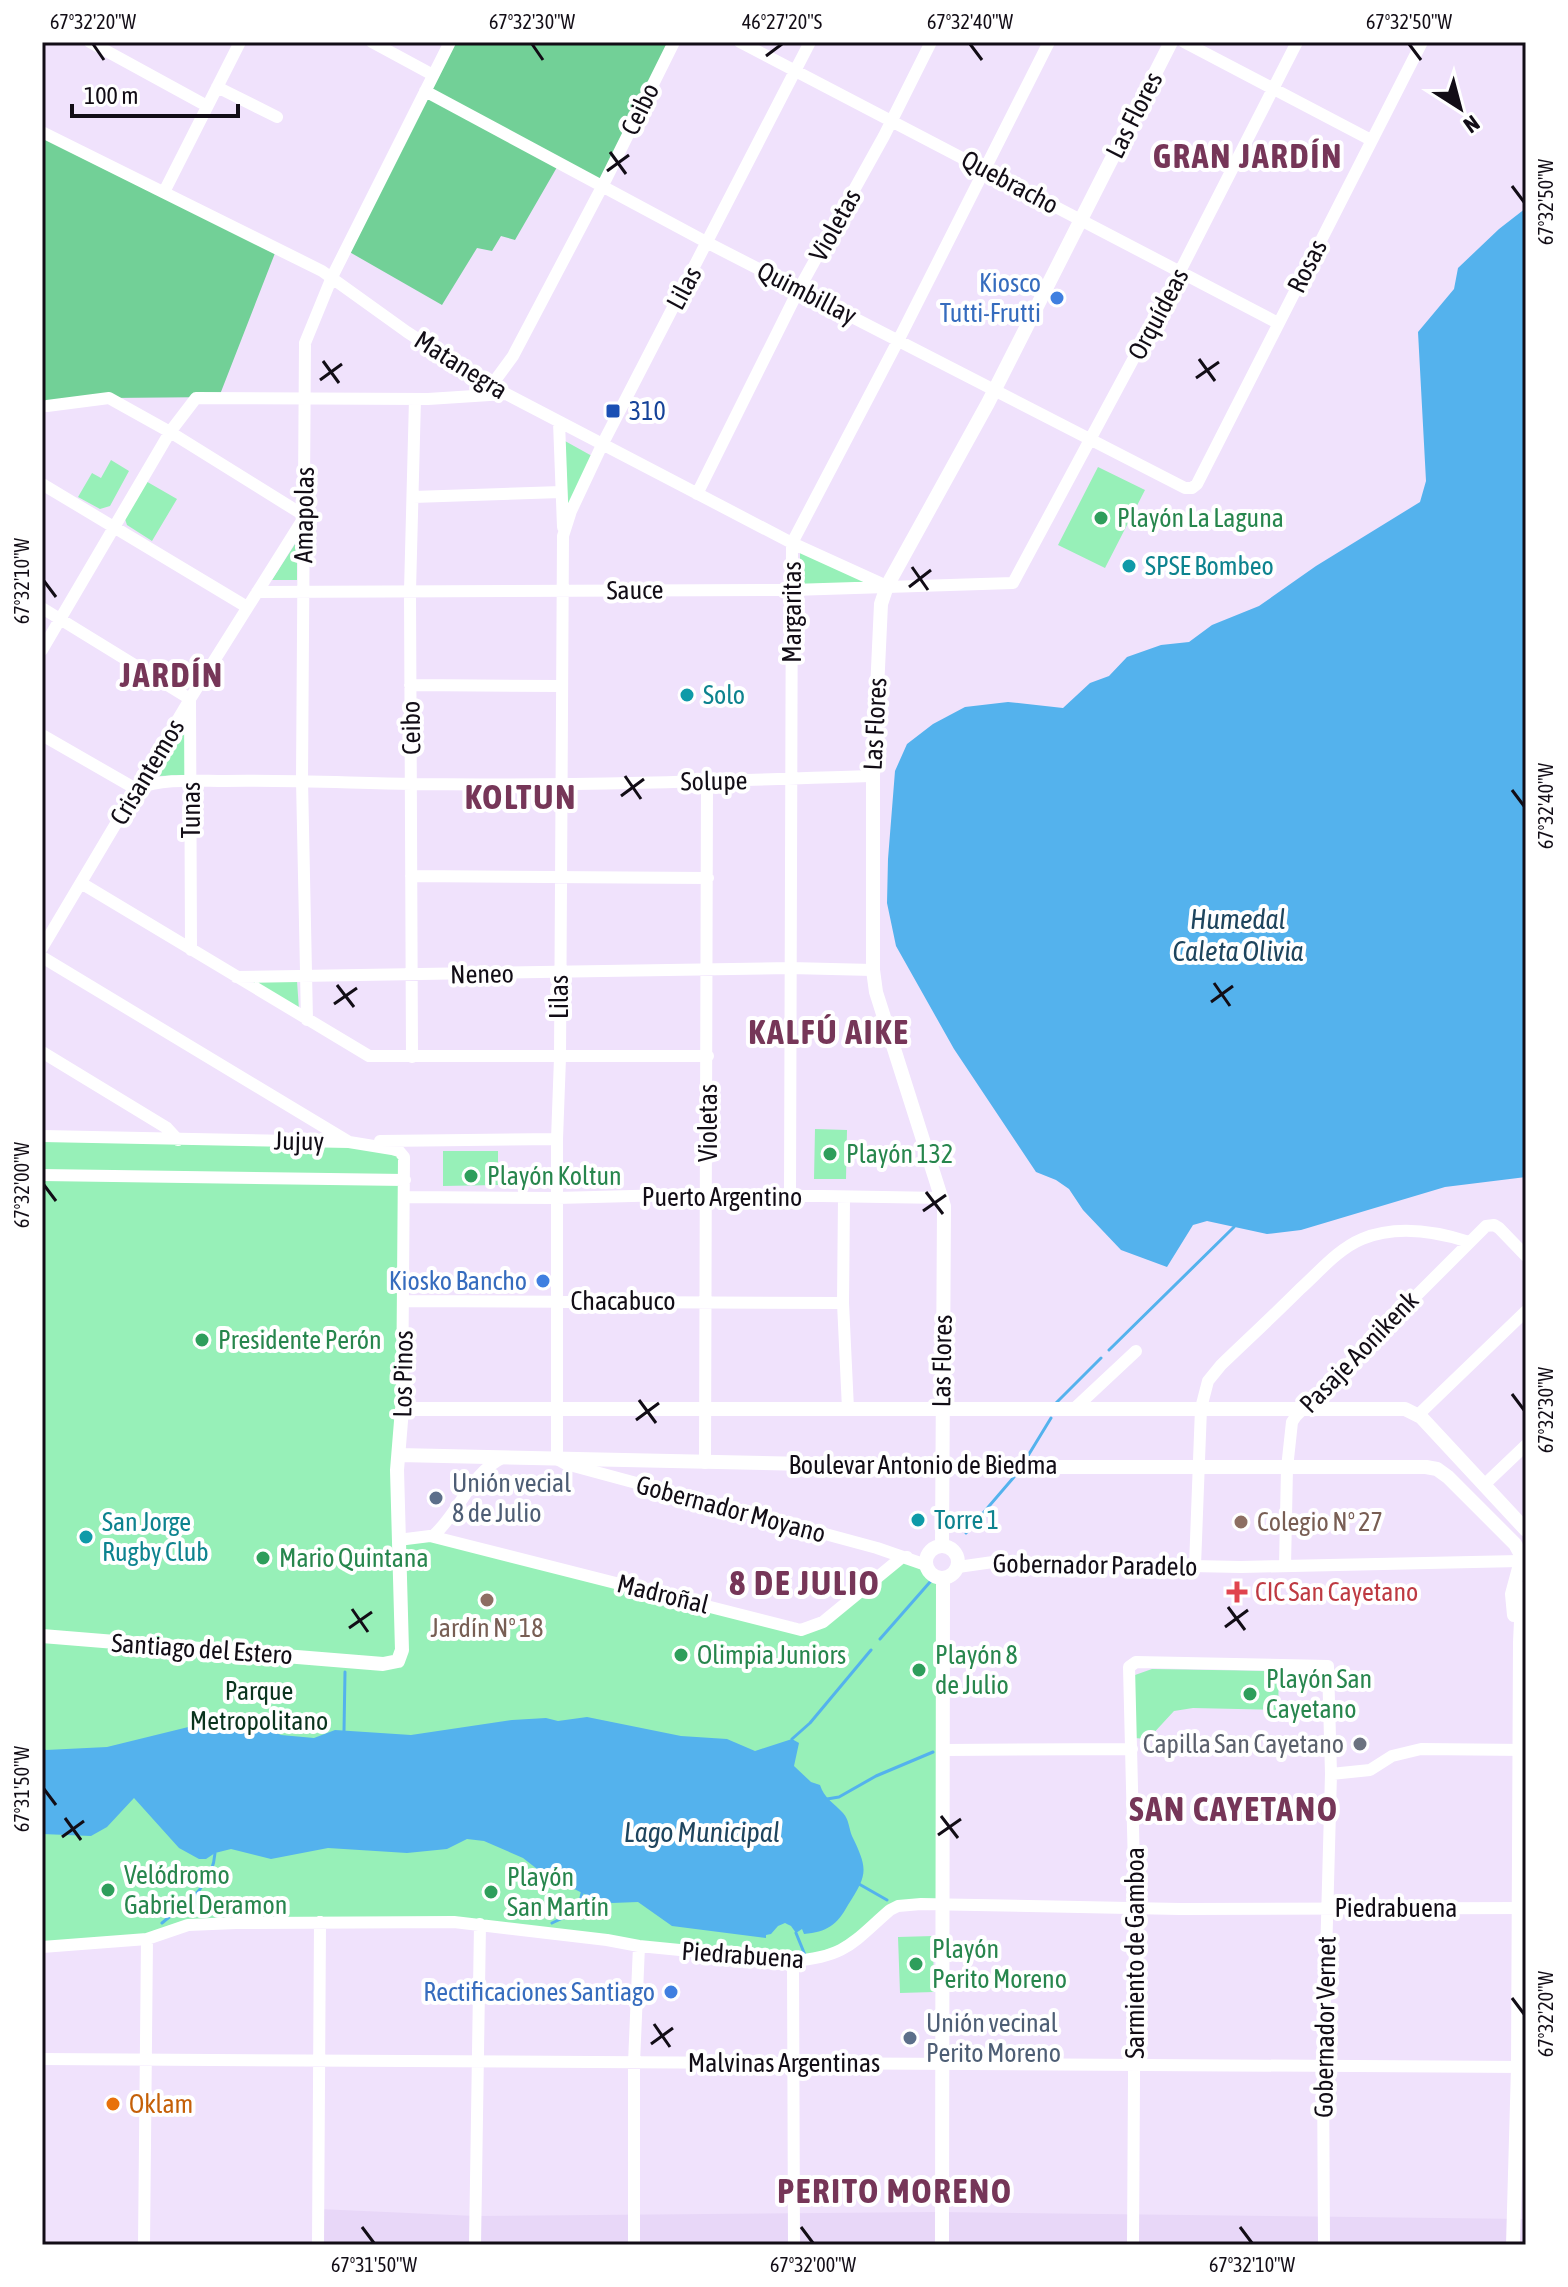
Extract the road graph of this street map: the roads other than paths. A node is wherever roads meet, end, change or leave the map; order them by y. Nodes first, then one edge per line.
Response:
1 (90, 42) edge
2 (240, 42) edge
3 (372, 42) edge
4 (450, 42) edge
5 (674, 42) edge
6 (740, 42) edge
7 (810, 42) edge
8 (931, 42) edge
9 (1049, 42) edge
10 (1171, 42) edge
11 (1184, 42) edge
12 (1297, 42) edge
13 (1422, 42) edge
14 (796, 71) junction
15 (433, 75) junction
16 (217, 87) junction
17 (425, 91) junction
18 (1274, 91) junction
19 (207, 106) junction
20 (277, 117) dead end
21 (893, 120) junction
22 (42, 132) edge
23 (1371, 140) junction
24 (984, 168) junction
25 (603, 185) junction
26 (164, 192) junction
27 (1081, 219) junction
28 (708, 243) junction
29 (1180, 271) junction
30 (332, 277) junction
31 (799, 289) junction
32 (1278, 323) junction
33 (899, 339) junction
34 (491, 386) junction
35 (995, 389) junction
36 (506, 394) junction
37 (415, 399) junction
38 (304, 400) junction
39 (47, 406) dead end
40 (559, 422) junction
41 (170, 432) junction
42 (1092, 439) junction
43 (602, 445) junction
44 (42, 484) edge
45 (1192, 488) joint
46 (561, 492) junction
47 (697, 494) junction
48 (413, 497) junction
49 (305, 516) junction
50 (115, 526) junction
51 (563, 536) junction
52 (792, 543) junction
53 (1013, 583) joint
54 (887, 586) junction
55 (792, 590) junction
56 (410, 591) junction
57 (257, 592) junction
58 (302, 592) junction
59 (562, 593) junction
60 (247, 607) junction
61 (42, 608) edge
62 (61, 619) junction
63 (42, 650) edge
64 (410, 685) junction
65 (562, 686) junction
66 (190, 699) junction
67 (42, 735) edge
68 (873, 776) junction
69 (791, 779) junction
70 (302, 780) junction
71 (191, 781) junction
72 (707, 783) junction
73 (412, 784) junction
74 (562, 784) junction
75 (136, 789) junction
76 (411, 876) junction
77 (560, 876) junction
78 (708, 878) junction
79 (81, 883) junction
80 (42, 948) edge
81 (191, 950) junction
82 (42, 957) edge
83 (790, 968) junction
84 (873, 970) junction
85 (708, 971) junction
86 (559, 973) junction
87 (411, 974) junction
88 (305, 976) junction
89 (236, 977) junction
90 (307, 1020) junction
91 (42, 1052) edge
92 (708, 1056) junction
93 (412, 1057) junction
94 (560, 1058) junction
95 (42, 1136) edge
96 (557, 1139) junction
97 (178, 1140) junction
98 (349, 1142) junction
99 (42, 1175) edge
100 (405, 1180) junction
101 (707, 1194) junction
102 (790, 1196) junction
103 (405, 1197) junction
104 (557, 1198) junction
105 (844, 1198) junction
106 (943, 1198) junction
107 (1469, 1242) junction
108 (1526, 1256) edge
109 (403, 1301) junction
110 (556, 1301) junction
111 (704, 1302) junction
112 (843, 1303) junction
113 (1526, 1311) edge
114 (1136, 1351) dead end
115 (704, 1408) junction
116 (1201, 1408) junction
117 (402, 1409) junction
118 (555, 1409) junction
119 (848, 1409) junction
120 (941, 1409) junction
121 (1074, 1409) junction
122 (1300, 1410) junction
123 (1412, 1412) junction
124 (1526, 1445) edge
125 (399, 1455) junction
126 (504, 1457) junction
127 (557, 1459) junction
128 (705, 1463) junction
129 (943, 1467) junction
130 (1200, 1468) junction
131 (1287, 1468) junction
132 (1484, 1485) junction
133 (1526, 1530) edge
134 (433, 1536) junction
135 (398, 1540) junction
136 (942, 1546) junction
137 (907, 1557) junction
138 (1522, 1562) edge
139 (926, 1565) junction
140 (1195, 1566) junction
141 (1285, 1566) junction
142 (958, 1567) junction
143 (943, 1579) junction
144 (1526, 1588) edge
145 (42, 1636) edge
146 (1520, 1642) junction
147 (402, 1650) joint
148 (1132, 1663) joint
149 (1132, 1749) junction
150 (945, 1750) junction
151 (1523, 1750) edge
152 (1331, 1774) junction
153 (1523, 1798) edge
154 (943, 1904) junction
155 (1326, 1907) junction
156 (1135, 1908) junction
157 (1522, 1908) edge
158 (320, 1922) junction
159 (480, 1924) junction
160 (147, 1939) junction
161 (639, 1946) junction
162 (42, 1947) edge
163 (793, 1961) junction
164 (319, 2058) junction
165 (42, 2059) edge
166 (144, 2060) junction
167 (793, 2062) junction
168 (478, 2063) junction
169 (634, 2063) junction
170 (941, 2064) junction
171 (1135, 2064) junction
172 (1323, 2067) junction
173 (1522, 2067) edge
174 (144, 2245) edge
175 (318, 2245) edge
176 (475, 2245) edge
177 (634, 2245) edge
178 (794, 2245) edge
179 (942, 2245) edge
180 (1133, 2245) edge
181 (1324, 2245) edge
182 (1513, 2245) edge

1 - 19 street
2 - 16 street
3 - 15 street
4 - 15 street, Amapolas
5 - 25 street, Ceibo
6 - 14 street, Quebracho
7 - 14 street, Lilas
8 - 21 street, Violetas
9 - 24 street, Margaritas
10 - 27 street, Las Flores
11 - 18 street
12 - 18 street, Orquídeas
13 - 23 street, Rosas
14 - 21 street, Quebracho
14 - 28 street, Lilas
15 - 17 street, Amapolas
16 - 19 street
16 - 20 street
17 - 25 street, Quimbillay
17 - 30 street, Amapolas
18 - 23 street
18 - 29 street, Orquídeas
19 - 26 street
21 - 24 street, Quebracho
21 - 31 street, Violetas
22 - 26 street, Matanegra
23 - 32 street, Rosas
24 - 27 street, Quebracho
24 - 33 street, Margaritas
25 - 28 street, Quimbillay
25 - 34 street, Ceibo
26 - 30 street, Matanegra
27 - 29 street, Quebracho
27 - 35 street, Las Flores
28 - 31 street, Quimbillay
28 - 43 street, Lilas
29 - 32 street, Quebracho
29 - 42 street, Orquídeas
30 - 34 street, Matanegra
30 - 38 street, Amapolas
31 - 33 street, Quimbillay
31 - 47 street, Violetas
32 - 45 street, Rosas
33 - 35 street, Quimbillay
33 - 52 street, Margaritas
34 - 36 street, Matanegra
35 - 42 street, Quimbillay
35 - 54 street, Las Flores
36 - 37 street
36 - 40 street, Matanegra
37 - 38 street
37 - 48 street, Ceibo
38 - 41 street
38 - 49 street, Amapolas
39 - 41 street
40 - 43 street, Matanegra
40 - 46 street, Lilas
41 - 49 street
41 - 50 street
42 - 45 street, Quimbillay
42 - 53 street, Orquídeas
43 - 47 street, Matanegra
43 - 51 street, Lilas
44 - 50 street
46 - 48 street
46 - 51 street, Lilas
47 - 52 street, Matanegra
48 - 56 street, Ceibo
49 - 57 street, Crisantemos
49 - 58 street, Amapolas
50 - 60 street
50 - 62 street
51 - 59 street, Lilas
52 - 54 street, Matanegra
52 - 55 street, Margaritas
53 - 54 street, Sauce
54 - 55 street, Sauce
54 - 68 street, Las Flores
55 - 59 street, Sauce
55 - 69 street, Margaritas
56 - 58 street, Sauce
56 - 59 street, Sauce
56 - 64 street, Ceibo
57 - 58 street, Sauce
57 - 60 street, Crisantemos
58 - 70 street, Amapolas
59 - 65 street, Lilas
60 - 66 street, Crisantemos
61 - 62 street
62 - 63 street
62 - 66 street
64 - 65 street
64 - 73 street, Ceibo
65 - 74 street, Lilas
66 - 71 street, Tunas
66 - 75 street, Crisantemos
67 - 75 street
68 - 69 street, Solupe
68 - 84 street, Las Flores
69 - 72 street, Solupe
69 - 83 street, Margaritas
70 - 71 street, Solupe
70 - 73 street, Solupe
70 - 88 street, Amapolas
71 - 75 street, Solupe
71 - 81 street, Tunas
72 - 74 street, Solupe
72 - 78 street, Violetas
73 - 74 street, Solupe
73 - 76 street, Ceibo
74 - 77 street, Lilas
75 - 79 street, Crisantemos
76 - 77 street
76 - 87 street, Ceibo
77 - 78 street
77 - 86 street, Lilas
78 - 85 street, Violetas
79 - 80 street, Crisantemos
79 - 81 street
81 - 89 street
82 - 98 street
83 - 84 street, Neneo
83 - 85 street, Neneo
83 - 102 street, Margaritas
84 - 106 street, Las Flores
85 - 86 street, Neneo
85 - 92 street, Violetas
86 - 87 street, Neneo
86 - 94 street, Lilas
87 - 88 street, Neneo
87 - 93 street, Ceibo
88 - 89 street, Neneo
88 - 90 street, Amapolas
89 - 90 street
90 - 93 street
91 - 97 street
92 - 94 street
92 - 101 street, Violetas
93 - 94 street
94 - 96 street, Lilas
95 - 97 street, Jujuy
96 - 98 street, Jujuy
96 - 104 street, Lilas
97 - 98 street, Jujuy
98 - 100 street, Los Pinos
99 - 100 street
100 - 103 street, Los Pinos
101 - 102 street, Puerto Argentino
101 - 104 street, Puerto Argentino
101 - 111 street, Violetas
102 - 105 street, Puerto Argentino
103 - 104 street, Puerto Argentino
103 - 109 street, Los Pinos
104 - 110 street, Lilas
105 - 106 street, Puerto Argentino
105 - 112 street
106 - 120 street, Las Flores
107 - 108 street, Pasaje Aonikenk
107 - 116 street
107 - 122 street, Pasaje Aonikenk
109 - 110 street, Chacabuco
109 - 117 street, Los Pinos
110 - 111 street, Chacabuco
110 - 118 street, Lilas
111 - 112 street, Chacabuco
111 - 115 street, Violetas
112 - 119 street
113 - 123 street
114 - 121 street
115 - 118 street
115 - 119 street
115 - 128 street, Violetas
116 - 121 street
116 - 122 street
116 - 130 street
117 - 118 street
117 - 125 street, Los Pinos
118 - 127 street, Lilas
119 - 120 street
120 - 121 street
120 - 129 street, Las Flores
122 - 123 street
122 - 131 street, Pasaje Aonikenk
123 - 132 street
124 - 132 street
125 - 126 street, Boulevar Antonio de Biedma
125 - 135 street, Los Pinos
126 - 127 street, Boulevar Antonio de Biedma
126 - 134 street
127 - 128 street, Boulevar Antonio de Biedma
127 - 137 street, Gobernador Moyano
128 - 129 street, Boulevar Antonio de Biedma
129 - 130 street, Boulevar Antonio de Biedma
129 - 136 street, Las Flores
130 - 131 street, Boulevar Antonio de Biedma
130 - 140 street
131 - 138 street, Boulevar Antonio de Biedma
131 - 141 street, Pasaje Aonikenk
132 - 133 street
134 - 135 street, Madroñal
134 - 137 street, Madroñal
135 - 147 street, Los Pinos
136 - 139 street
136 - 142 street
137 - 139 street
138 - 141 street, Gobernador Paradelo
138 - 146 street
139 - 143 street
140 - 141 street, Gobernador Paradelo
140 - 142 street, Gobernador Paradelo
142 - 143 street
143 - 150 street
144 - 146 street
145 - 147 street, Santiago del Estero
146 - 151 street
148 - 149 street, Sarmiento de Gamboa
148 - 152 street, Gobernador Vernet
149 - 150 street
149 - 156 street, Sarmiento de Gamboa
150 - 154 street
151 - 152 street
151 - 153 street
152 - 155 street, Gobernador Vernet
153 - 157 street
154 - 156 street, Piedrabuena
154 - 163 street, Piedrabuena
154 - 170 street
155 - 156 street, Piedrabuena
155 - 157 street, Piedrabuena
155 - 172 street, Gobernador Vernet
156 - 171 street, Sarmiento de Gamboa
157 - 173 street
158 - 159 street, Piedrabuena
158 - 160 street, Piedrabuena
158 - 164 street
159 - 161 street, Piedrabuena
159 - 168 street
160 - 162 street, Piedrabuena
160 - 166 street
161 - 163 street, Piedrabuena
161 - 169 street
163 - 167 street
164 - 166 street, Malvinas Argentinas
164 - 168 street, Malvinas Argentinas
164 - 175 street
165 - 166 street, Malvinas Argentinas
166 - 174 street
167 - 169 street, Malvinas Argentinas
167 - 170 street, Malvinas Argentinas
167 - 178 street
168 - 169 street, Malvinas Argentinas
168 - 176 street
169 - 177 street
170 - 171 street, Malvinas Argentinas
170 - 179 street
171 - 172 street, Malvinas Argentinas
171 - 180 street, Sarmiento de Gamboa
172 - 173 street, Malvinas Argentinas
172 - 181 street, Gobernador Vernet
173 - 182 street

